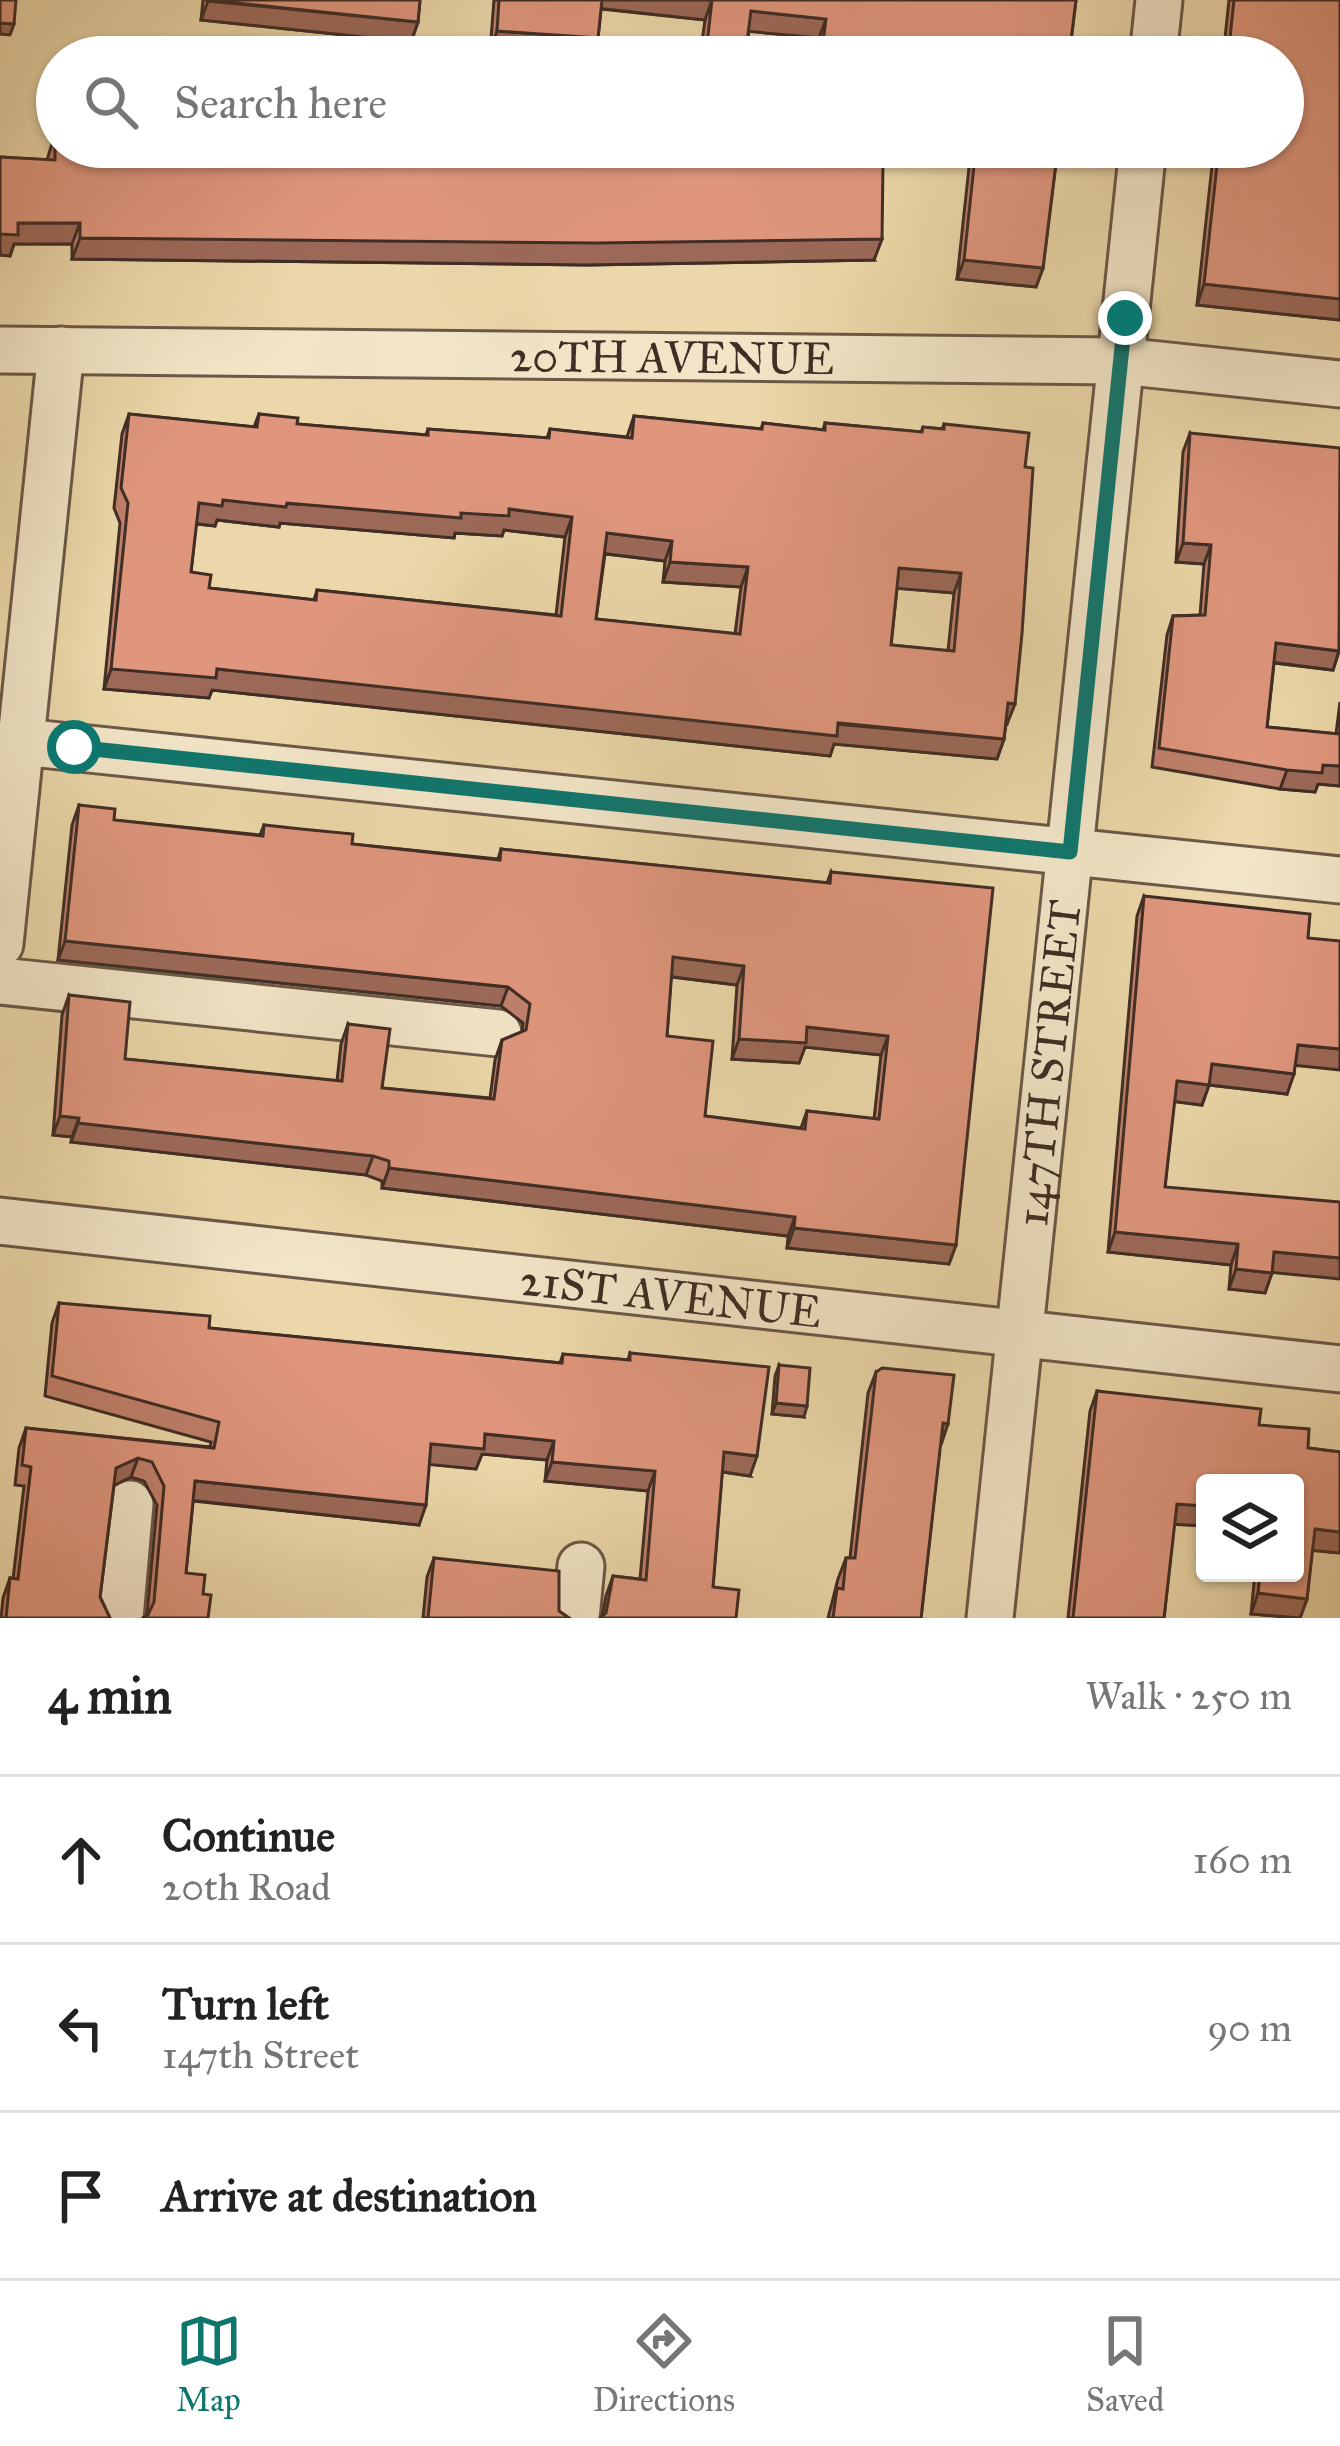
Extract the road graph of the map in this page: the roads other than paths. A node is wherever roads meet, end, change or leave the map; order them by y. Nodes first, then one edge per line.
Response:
1 (1159, 0) edge
2 (1155, 36) edge
3 (1141, 168) edge
4 (0, 350) edge
5 (61, 350) junction
6 (1121, 361) junction
7 (1340, 384) edge
8 (22, 742) junction
9 (1070, 852) junction
10 (1340, 880) edge
11 (0, 944) edge
12 (0, 981) edge
13 (498, 1033) dead end
14 (0, 1221) edge
15 (1019, 1335) junction
16 (1340, 1369) edge
17 (130, 1504) dead end
18 (581, 1566) dead end
19 (120, 1618) edge
20 (576, 1618) edge
21 (990, 1618) edge

1 - 2 street
3 - 6 street, 147TH STREET
4 - 5 street, 20TH AVENUE
5 - 6 street, 20TH AVENUE
5 - 8 street
6 - 7 street, 20TH AVENUE
6 - 9 street, 147TH STREET
8 - 9 street
8 - 11 street
9 - 10 street
9 - 15 street, 147TH STREET
12 - 13 street
14 - 15 street, 21ST AVENUE
15 - 16 street, 21ST AVENUE
15 - 21 street, 147TH STREET
17 - 19 street
18 - 20 street

